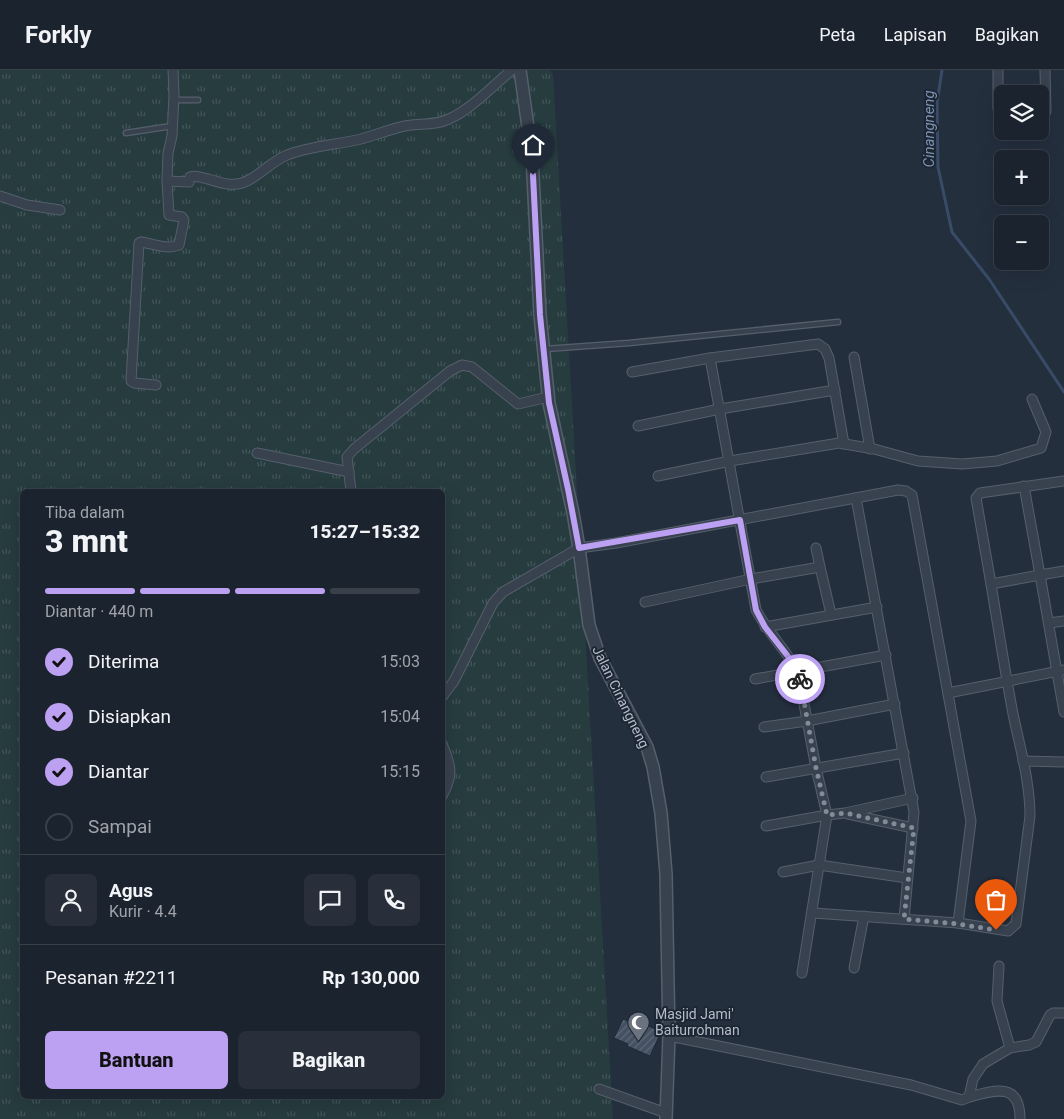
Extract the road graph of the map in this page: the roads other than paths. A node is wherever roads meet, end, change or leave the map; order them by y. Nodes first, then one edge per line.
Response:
1 (173, 70) edge
2 (512, 70) edge
3 (520, 70) edge
4 (998, 70) edge
5 (1045, 70) edge
6 (998, 85) edge
7 (1045, 85) edge
8 (173, 100) junction
9 (198, 100) dead end
10 (172, 126) junction
11 (126, 133) dead end
12 (166, 181) junction
13 (0, 196) edge
14 (60, 210) dead end
15 (838, 322) dead end
16 (544, 349) junction
17 (854, 357) dead end
18 (710, 358) junction
19 (632, 372) dead end
20 (156, 385) dead end
21 (835, 390) junction
22 (548, 397) junction
23 (1032, 399) dead end
24 (720, 409) junction
25 (638, 426) dead end
26 (844, 444) junction
27 (870, 449) junction
28 (257, 453) dead end
29 (730, 462) junction
30 (348, 472) junction
31 (658, 476) dead end
32 (1064, 481) edge
33 (1024, 486) junction
34 (351, 489) edge
35 (856, 498) junction
36 (740, 520) junction
37 (579, 548) junction
38 (816, 548) dead end
39 (820, 567) junction
40 (1064, 570) edge
41 (1040, 576) junction
42 (751, 579) junction
43 (991, 584) junction
44 (646, 602) dead end
45 (877, 606) junction
46 (831, 614) junction
47 (1064, 621) edge
48 (1048, 623) junction
49 (765, 627) junction
50 (886, 655) junction
51 (1060, 671) edge
52 (798, 672) junction
53 (755, 679) dead end
54 (1007, 681) junction
55 (445, 693) edge
56 (948, 693) junction
57 (895, 704) junction
58 (1064, 712) edge
59 (807, 721) junction
60 (764, 727) dead end
61 (445, 752) edge
62 (904, 753) junction
63 (1023, 761) junction
64 (1064, 762) edge
65 (816, 768) junction
66 (766, 777) dead end
67 (445, 790) edge
68 (912, 798) junction
69 (845, 813) junction
70 (827, 815) junction
71 (766, 826) dead end
72 (914, 828) junction
73 (819, 865) junction
74 (783, 872) dead end
75 (907, 878) junction
76 (813, 912) junction
77 (864, 916) junction
78 (904, 919) junction
79 (958, 924) junction
80 (999, 966) dead end
81 (854, 968) dead end
82 (802, 974) dead end
83 (1064, 1014) edge
84 (669, 1036) junction
85 (1010, 1048) junction
86 (599, 1089) dead end
87 (969, 1097) junction
88 (666, 1116) edge
89 (1020, 1119) edge

1 - 8 street
2 - 12 street
3 - 16 street, Jalan Cinangneng
4 - 6 street
5 - 7 street
8 - 9 lane
8 - 10 street
10 - 11 lane
10 - 12 street
12 - 20 street
13 - 14 street
15 - 16 lane
16 - 22 street, Jalan Cinangneng
17 - 27 street
18 - 19 street
18 - 21 street
18 - 24 street
21 - 24 street
21 - 26 street
22 - 30 street
22 - 37 street, Jalan Cinangneng
23 - 27 street
24 - 25 street
24 - 29 street
26 - 27 street
26 - 29 street
28 - 30 street
29 - 31 street
29 - 36 street
30 - 34 street
32 - 33 street
33 - 41 street
33 - 43 street
35 - 36 street
35 - 45 street
35 - 56 street
36 - 37 street
36 - 42 street
37 - 55 street
37 - 84 street, Jalan Cinangneng
38 - 39 street
39 - 42 street
39 - 46 street
40 - 41 street
41 - 43 street
41 - 48 street
42 - 44 street
42 - 49 street
43 - 54 street
45 - 46 street
45 - 50 street
46 - 49 street
47 - 48 street
48 - 51 street
49 - 52 street
50 - 52 street
50 - 57 street
51 - 54 street
51 - 58 street
52 - 53 street
52 - 59 street
54 - 56 street
54 - 63 street
56 - 79 street
57 - 59 street
57 - 62 street
59 - 60 street
59 - 65 street
61 - 67 street
62 - 65 street
62 - 68 street
63 - 64 street
63 - 79 street
65 - 66 street
65 - 70 street
68 - 69 street
68 - 72 street
69 - 70 street
69 - 72 street
70 - 71 street
70 - 73 street
72 - 75 street
73 - 74 street
73 - 75 street
73 - 76 street
75 - 78 street
76 - 77 street
76 - 82 street
77 - 78 street
77 - 81 street
78 - 79 street
80 - 85 street
83 - 85 street
84 - 87 street
84 - 88 street, Jalan Cinangneng
85 - 87 street
86 - 88 street
87 - 89 street

